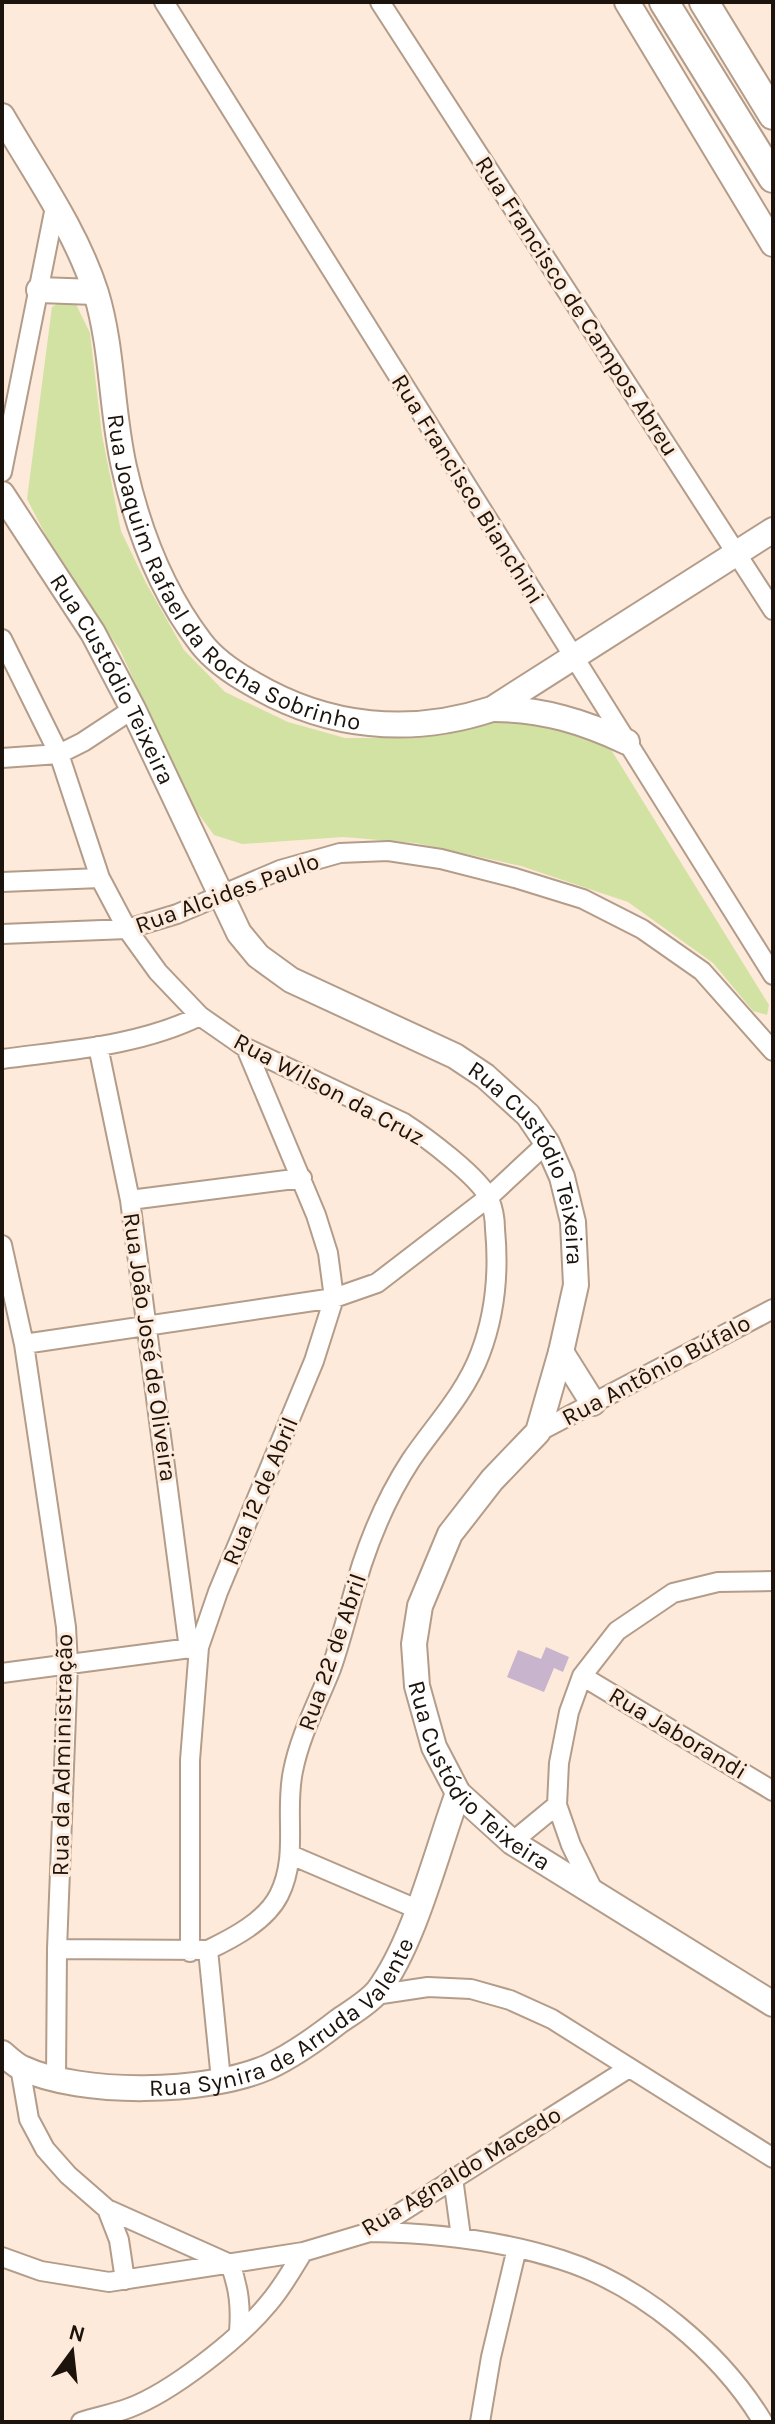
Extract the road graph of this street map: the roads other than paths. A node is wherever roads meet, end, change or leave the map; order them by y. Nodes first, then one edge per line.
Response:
1 (164, 2) edge
2 (380, 2) edge
3 (627, 2) edge
4 (664, 2) edge
5 (704, 2) edge
6 (773, 115) edge
7 (2, 116) edge
8 (773, 178) edge
9 (55, 207) junction
10 (773, 244) edge
11 (39, 290) junction
12 (95, 292) junction
13 (2, 472) edge
14 (2, 494) edge
15 (773, 530) edge
16 (737, 553) junction
17 (773, 610) edge
18 (2, 639) edge
19 (574, 658) junction
20 (133, 709) junction
21 (492, 709) junction
22 (627, 742) junction
23 (59, 754) junction
24 (2, 758) edge
25 (100, 878) junction
26 (2, 882) edge
27 (221, 894) junction
28 (127, 929) junction
29 (2, 934) edge
30 (773, 975) edge
31 (200, 1016) junction
32 (98, 1046) junction
33 (246, 1048) junction
34 (773, 1051) edge
35 (2, 1059) edge
36 (547, 1143) junction
37 (302, 1178) junction
38 (489, 1197) junction
39 (130, 1200) junction
40 (2, 1245) edge
41 (334, 1298) junction
42 (773, 1309) edge
43 (147, 1326) junction
44 (24, 1344) junction
45 (561, 1352) junction
46 (593, 1403) junction
47 (538, 1432) junction
48 (773, 1581) edge
49 (194, 1648) junction
50 (68, 1664) junction
51 (2, 1673) edge
52 (582, 1676) junction
53 (773, 1791) edge
54 (458, 1793) junction
55 (557, 1805) junction
56 (512, 1842) junction
57 (291, 1855) junction
58 (595, 1894) junction
59 (417, 1909) junction
60 (57, 1949) junction
61 (199, 1951) junction
62 (375, 1995) junction
63 (773, 2004) edge
64 (11, 2060) edge
65 (629, 2068) junction
66 (56, 2079) junction
67 (221, 2080) junction
68 (773, 2158) edge
69 (453, 2178) junction
70 (107, 2209) junction
71 (370, 2232) junction
72 (461, 2237) junction
73 (517, 2248) junction
74 (303, 2252) junction
75 (2, 2257) edge
76 (230, 2264) junction
77 (125, 2280) junction
78 (239, 2332) junction
79 (81, 2422) edge
80 (480, 2422) edge
81 (763, 2422) edge

1 - 19 street, Rua Francisco Bianchini
2 - 16 street, Rua Francisco de Campos Abreu
3 - 10 street
4 - 8 main road
5 - 6 main road
7 - 9 street, Rua Joaquim Rafael da Rocha Sobrinho
9 - 11 street
9 - 12 street, Rua Joaquim Rafael da Rocha Sobrinho
11 - 12 street
11 - 13 street
12 - 21 street, Rua Joaquim Rafael da Rocha Sobrinho
14 - 20 street, Rua Custódio Teixeira
15 - 16 street, Rua Joaquim Rafael da Rocha Sobrinho
16 - 17 street, Rua Francisco de Campos Abreu
16 - 19 street, Rua Joaquim Rafael da Rocha Sobrinho
18 - 23 street, Rua Wilson da Cruz
19 - 21 street, Rua Joaquim Rafael da Rocha Sobrinho
19 - 22 street, Rua Francisco Bianchini
20 - 23 street
20 - 27 street, Rua Custódio Teixeira
21 - 22 street
22 - 30 street, Rua Francisco Bianchini
23 - 24 street
23 - 25 street, Rua Wilson da Cruz
25 - 26 street
25 - 28 street, Rua Wilson da Cruz
27 - 28 street, Rua Alcides Paulo
27 - 34 street, Rua Alcides Paulo
27 - 36 street, Rua Custódio Teixeira
28 - 29 street, Rua Alcides Paulo
28 - 31 street, Rua Wilson da Cruz
31 - 32 street
31 - 33 street, Rua Wilson da Cruz
32 - 35 street
32 - 39 street, Rua João José de Oliveira
33 - 37 street, Rua 12 de Abril
33 - 38 street, Rua Wilson da Cruz
36 - 38 street
36 - 45 street, Rua Custódio Teixeira
37 - 39 street
37 - 41 street, Rua 12 de Abril
38 - 41 street
38 - 57 street, Rua 22 de Abril
39 - 43 street, Rua João José de Oliveira
40 - 44 street, Rua da Administração
41 - 43 street
41 - 49 street, Rua 12 de Abril
42 - 46 street, Rua Antônio Búfalo
43 - 44 street
43 - 49 street, Rua João José de Oliveira
44 - 50 street, Rua da Administração
45 - 46 street
45 - 47 street, Rua Custódio Teixeira
46 - 47 street, Rua Antônio Búfalo
47 - 54 street, Rua Custódio Teixeira
48 - 52 street
49 - 50 street
49 - 61 street, Rua 12 de Abril
50 - 51 street
50 - 60 street, Rua da Administração
52 - 53 street, Rua Jaborandi
52 - 55 street
54 - 56 street, Rua Custódio Teixeira
54 - 59 street, Rua Synira de Arruda Valente
55 - 56 street
55 - 58 street
56 - 58 street, Rua Custódio Teixeira
57 - 59 street
57 - 61 street, Rua 22 de Abril
58 - 63 street, Rua Custódio Teixeira
59 - 62 street, Rua Synira de Arruda Valente
60 - 61 street
60 - 66 street, Rua da Administração
61 - 67 street, Rua 12 de Abril
62 - 65 street
62 - 67 street, Rua Synira de Arruda Valente
64 - 66 street, Rua Synira de Arruda Valente
64 - 70 street
65 - 68 street
65 - 69 street, Rua Agnaldo Macedo
66 - 67 street, Rua Synira de Arruda Valente
69 - 71 street, Rua Agnaldo Macedo
69 - 72 street
70 - 76 street
70 - 77 street
71 - 72 street
71 - 74 street, Rua Agnaldo Macedo
72 - 73 street
73 - 80 street
73 - 81 street
74 - 76 street, Rua Agnaldo Macedo
74 - 78 street
75 - 77 street, Rua Agnaldo Macedo
76 - 77 street, Rua Agnaldo Macedo
76 - 78 street
78 - 79 street

